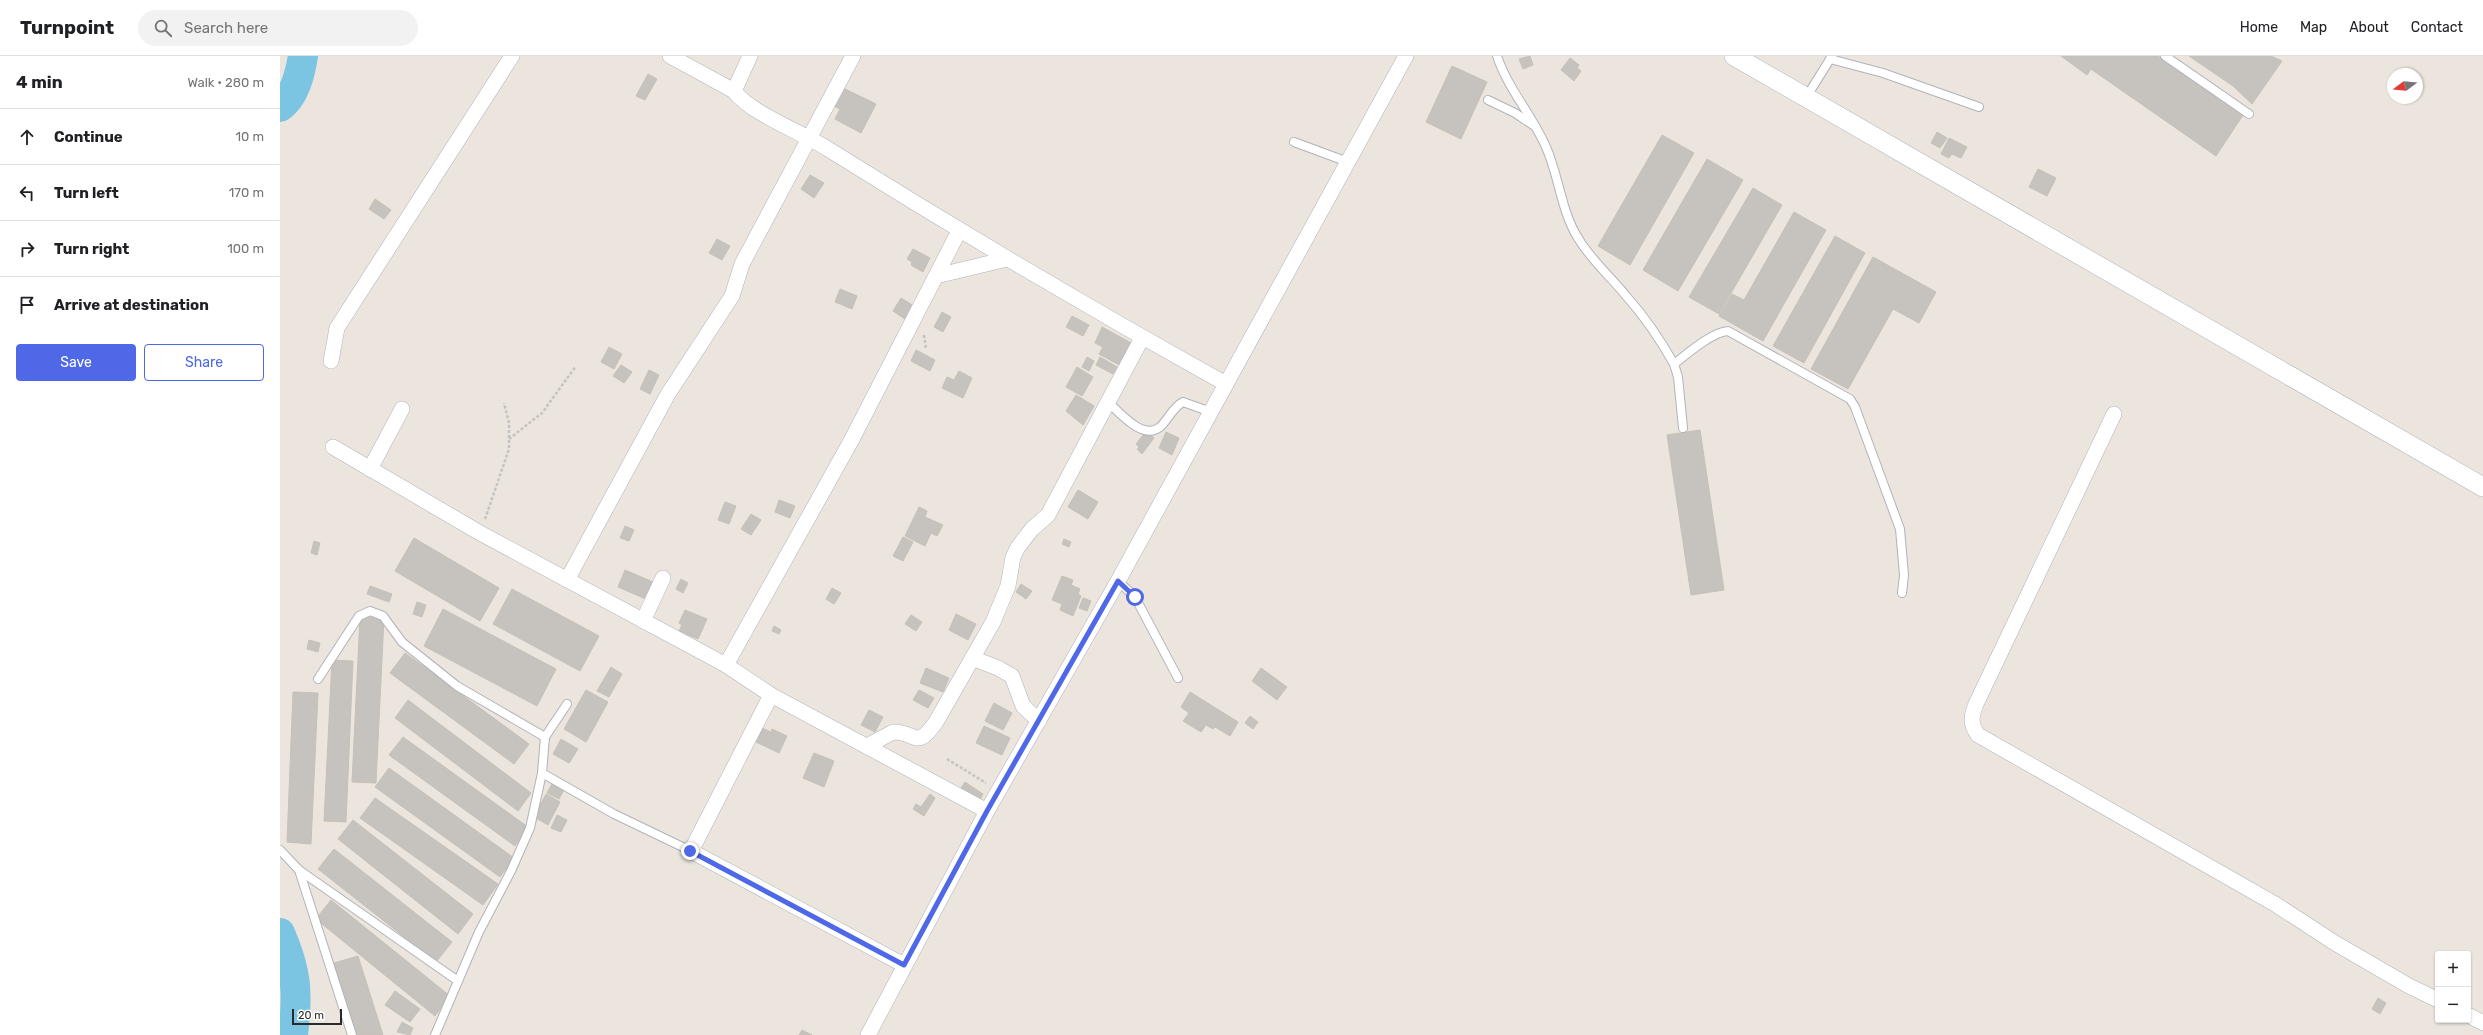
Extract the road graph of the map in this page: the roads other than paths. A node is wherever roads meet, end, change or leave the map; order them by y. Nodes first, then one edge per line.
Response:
1 (512, 56) edge
2 (670, 56) edge
3 (750, 56) edge
4 (853, 56) edge
5 (1406, 56) edge
6 (1497, 56) edge
7 (1734, 56) edge
8 (2165, 56) edge
9 (1831, 58) edge
10 (734, 91) junction
11 (1807, 96) junction
12 (1488, 100) dead end
13 (1979, 107) dead end
14 (2249, 114) dead end
15 (1536, 127) junction
16 (810, 137) junction
17 (1294, 142) dead end
18 (1348, 162) junction
19 (959, 231) junction
20 (1007, 259) junction
21 (936, 276) junction
22 (1142, 338) junction
23 (331, 361) dead end
24 (1674, 364) junction
25 (1226, 384) junction
26 (1108, 402) junction
27 (402, 409) dead end
28 (1211, 412) junction
29 (2114, 414) dead end
30 (1683, 428) dead end
31 (333, 447) dead end
32 (370, 469) junction
33 (2483, 487) edge
34 (663, 578) dead end
35 (567, 580) junction
36 (1118, 581) junction
37 (1902, 593) dead end
38 (643, 621) junction
39 (972, 658) junction
40 (726, 665) junction
41 (1178, 678) dead end
42 (318, 679) dead end
43 (771, 694) junction
44 (567, 704) dead end
45 (1039, 721) junction
46 (545, 737) junction
47 (867, 746) junction
48 (542, 773) junction
49 (987, 811) junction
50 (280, 850) edge
51 (690, 851) junction
52 (299, 870) junction
53 (904, 965) junction
54 (458, 980) junction
55 (2435, 999) edge
56 (2471, 1017) edge
57 (2483, 1023) edge
58 (352, 1035) edge
59 (435, 1035) edge
60 (868, 1035) edge

1 - 23 street
2 - 10 street
3 - 10 street
4 - 16 street
5 - 18 street
6 - 15 lane
7 - 11 street
8 - 14 lane
9 - 11 lane
9 - 13 lane
10 - 16 street
11 - 33 street
12 - 15 lane
15 - 24 lane
16 - 19 street
16 - 35 street
17 - 18 lane
18 - 25 street
19 - 20 street
19 - 21 street
20 - 21 street
20 - 22 street
21 - 40 street
22 - 25 street
22 - 26 street
24 - 30 lane
24 - 37 lane
25 - 28 street
26 - 28 lane
26 - 39 street
27 - 32 street
28 - 36 street
29 - 55 street
31 - 32 street
32 - 35 street
34 - 38 street
35 - 38 street
36 - 41 lane
36 - 45 street
38 - 40 street
39 - 45 street
39 - 47 street
40 - 43 street
42 - 46 lane
43 - 47 street
43 - 51 street
44 - 46 lane
45 - 49 street
46 - 48 lane
47 - 49 street
48 - 51 lane
48 - 54 lane
49 - 53 street
50 - 52 lane
51 - 53 street
52 - 54 lane
52 - 58 lane
53 - 60 street
54 - 59 lane
56 - 57 street

